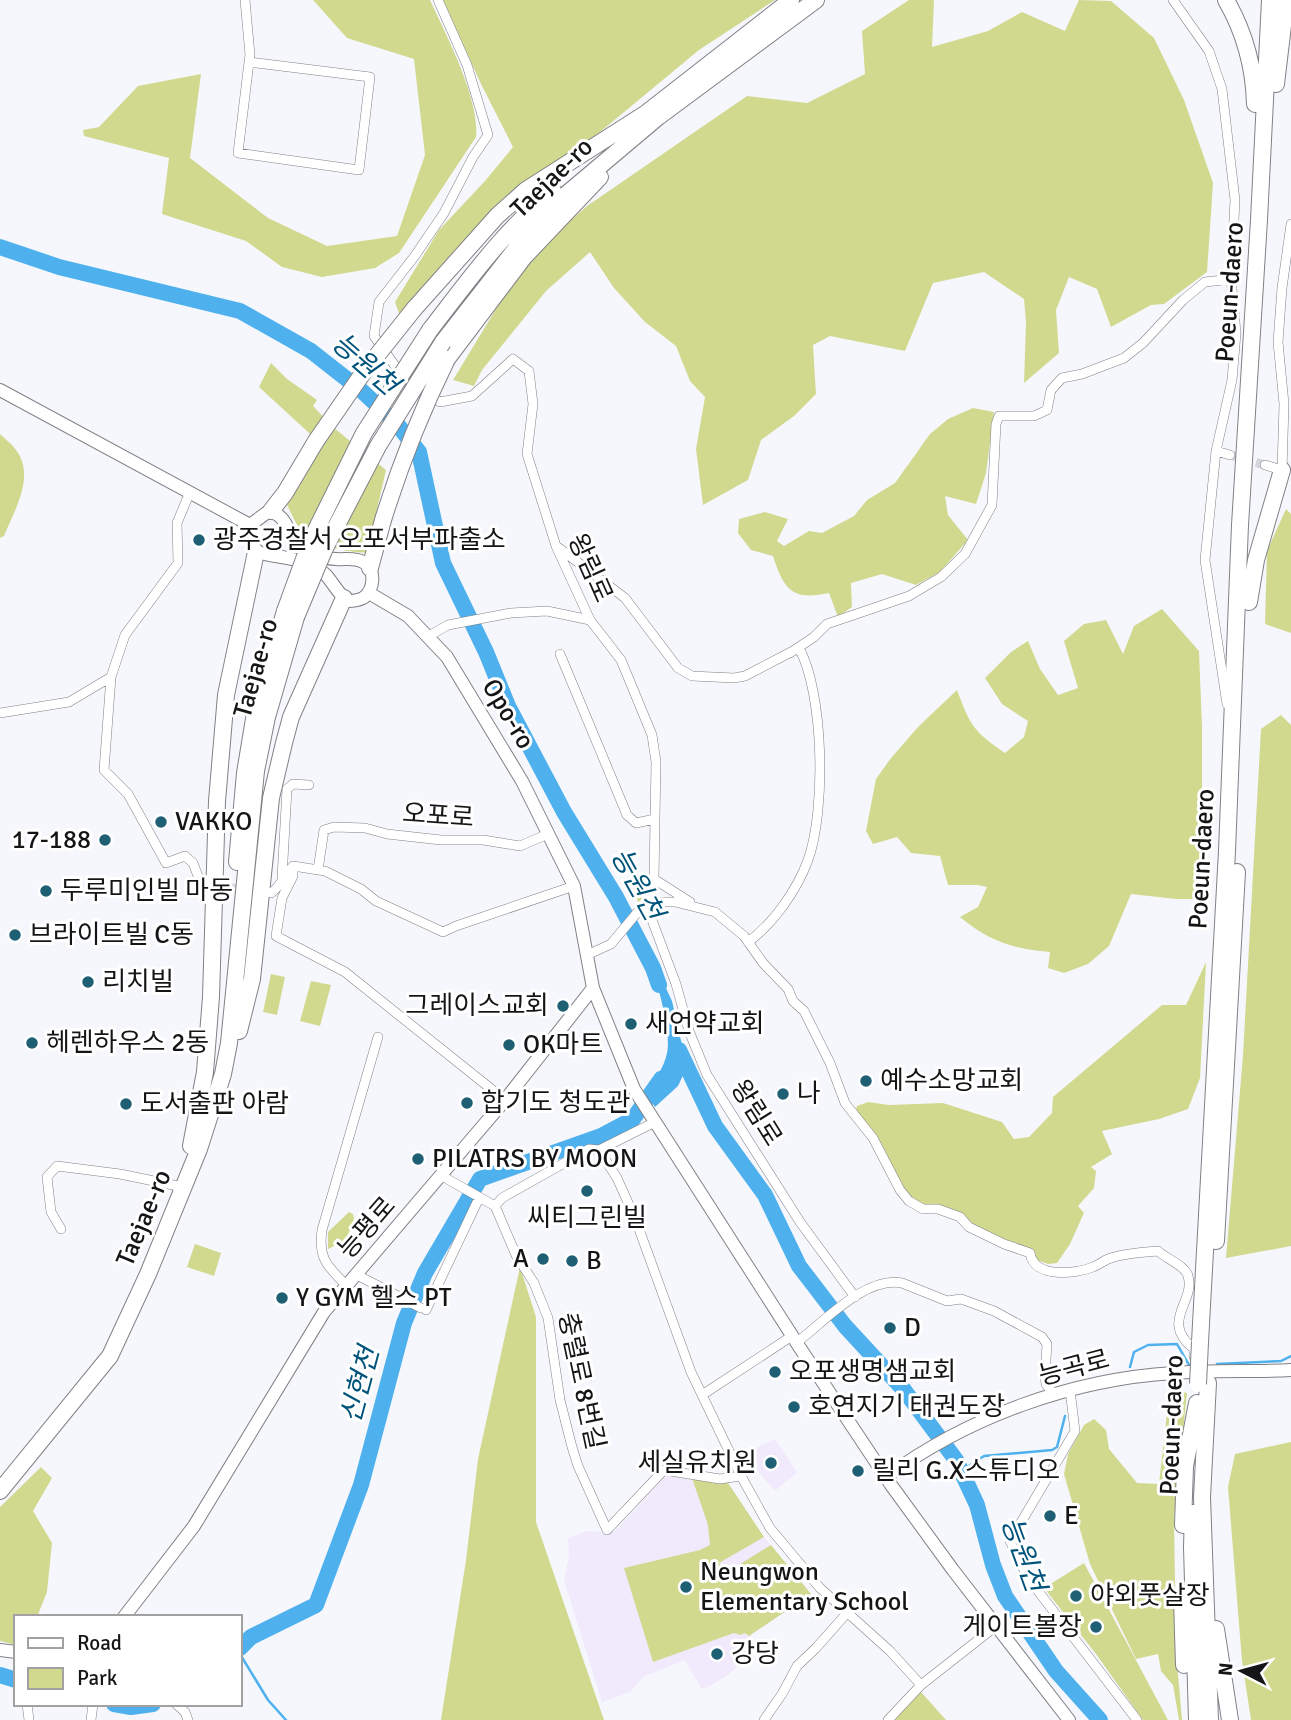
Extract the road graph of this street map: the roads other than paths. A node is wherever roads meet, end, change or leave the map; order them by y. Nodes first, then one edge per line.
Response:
1 (245, 0) edge
2 (438, 0) edge
3 (1173, 0) edge
4 (1226, 0) edge
5 (1269, 0) edge
6 (1283, 0) edge
7 (808, 2) edge
8 (249, 62) junction
9 (653, 114) junction
10 (1259, 220) junction
11 (1291, 224) edge
12 (1231, 279) junction
13 (0, 390) edge
14 (1216, 451) junction
15 (1230, 455) tunnel mouth
16 (1265, 465) tunnel mouth
17 (1282, 470) junction
18 (190, 492) junction
19 (271, 511) junction
20 (250, 525) junction
21 (556, 546) junction
22 (256, 552) junction
23 (370, 568) junction
24 (369, 593) junction
25 (344, 598) junction
26 (1248, 602) junction
27 (290, 614) junction
28 (590, 621) junction
29 (427, 637) junction
30 (793, 651) junction
31 (560, 654) dead end
32 (111, 677) junction
33 (0, 713) edge
34 (1232, 743) junction
35 (309, 785) dead end
36 (655, 818) junction
37 (548, 834) junction
38 (293, 866) junction
39 (318, 870) junction
40 (282, 878) junction
41 (654, 879) junction
42 (201, 884) dead end
43 (574, 886) junction
44 (271, 893) dead end
45 (651, 902) junction
46 (695, 905) junction
47 (748, 942) junction
48 (587, 955) junction
49 (593, 988) junction
50 (378, 1037) dead end
51 (505, 1100) junction
52 (655, 1122) junction
53 (195, 1147) junction
54 (599, 1150) junction
55 (442, 1175) junction
56 (178, 1186) junction
57 (478, 1197) junction
58 (495, 1206) junction
59 (61, 1229) dead end
60 (357, 1275) junction
61 (346, 1285) junction
62 (854, 1298) junction
63 (798, 1338) junction
64 (1205, 1342) junction
65 (1291, 1370) edge
66 (1200, 1380) junction
67 (1070, 1390) junction
68 (702, 1395) junction
69 (1054, 1395) junction
70 (1197, 1403) junction
71 (1207, 1426) junction
72 (741, 1476) junction
73 (886, 1477) junction
74 (0, 1480) edge
75 (0, 1491) edge
76 (847, 1613) junction
77 (126, 1615) edge
78 (996, 1626) junction
79 (921, 1685) junction
80 (764, 1720) edge
81 (888, 1720) edge
82 (1069, 1720) edge
83 (1137, 1720) edge
84 (1187, 1720) edge
85 (1198, 1720) edge
86 (1210, 1720) edge
87 (1230, 1720) edge

1 - 8 street
2 - 21 street, 왕림로
3 - 12 street
4 - 10 highway
5 - 10 highway, Poeun-daero
6 - 26 highway, Poeun-daero
7 - 9 highway, Taejae-ro
8 - 8 street
9 - 19 highway, bridge
9 - 23 highway, bridge
9 - 27 highway, Taejae-ro, bridge
9 - 27 highway, Taejae-ro, bridge
10 - 34 highway, Poeun-daero
11 - 17 street
12 - 14 street
12 - 30 street
13 - 18 main road
14 - 15 street
14 - 34 street
16 - 17 street
17 - 26 highway
18 - 20 main road
18 - 32 street
19 - 20 main road
19 - 23 main road
20 - 22 main road
21 - 28 street, 왕림로
21 - 30 street
22 - 25 main road
22 - 53 highway
23 - 24 main road
24 - 25 main road
24 - 29 main road, Opo-ro
25 - 53 highway
26 - 64 highway, Poeun-daero
27 - 53 highway, Taejae-ro
28 - 29 street
28 - 36 street, 왕림로
29 - 37 main road, Opo-ro
30 - 47 street
31 - 36 street
32 - 33 street
32 - 42 street
34 - 64 highway, Poeun-daero
35 - 40 street
36 - 41 street, 왕림로
37 - 39 street, 오포로
37 - 43 main road, Opo-ro
38 - 39 street
38 - 40 street
38 - 51 street
39 - 43 street
40 - 44 street
41 - 45 street, 왕림로
41 - 46 street
43 - 48 main road, Opo-ro
45 - 46 street
45 - 48 street
45 - 62 street, 왕림로
46 - 47 street
47 - 66 street
48 - 49 main road, Opo-ro
49 - 51 main road, 능평로
49 - 52 main road, Opo-ro
50 - 61 street
51 - 55 main road, 능평로
52 - 54 street
52 - 63 main road, Opo-ro
53 - 56 highway, Taejae-ro
53 - 75 highway, Taejae-ro
54 - 58 street
54 - 68 street
55 - 57 street
55 - 60 main road, 능평로
56 - 59 street
56 - 74 highway, Taejae-ro
57 - 58 street
57 - 60 street
58 - 72 street, 충렬로 8번길
60 - 61 main road, 능평로
61 - 77 main road, 능평로
62 - 63 street
62 - 69 street
63 - 68 street
63 - 73 main road, Opo-ro
64 - 66 highway
65 - 66 main road, 능곡로
66 - 67 main road, 능곡로
66 - 70 highway, Poeun-daero
66 - 71 highway, Poeun-daero
67 - 69 main road, 능곡로
67 - 83 street
68 - 72 street
69 - 73 main road, 능곡로
70 - 84 highway
70 - 85 highway, Poeun-daero
71 - 86 highway, Poeun-daero
71 - 87 highway
72 - 76 street
73 - 78 main road, Opo-ro
76 - 79 street
76 - 80 street
78 - 79 street
78 - 82 main road, Opo-ro
79 - 81 street

